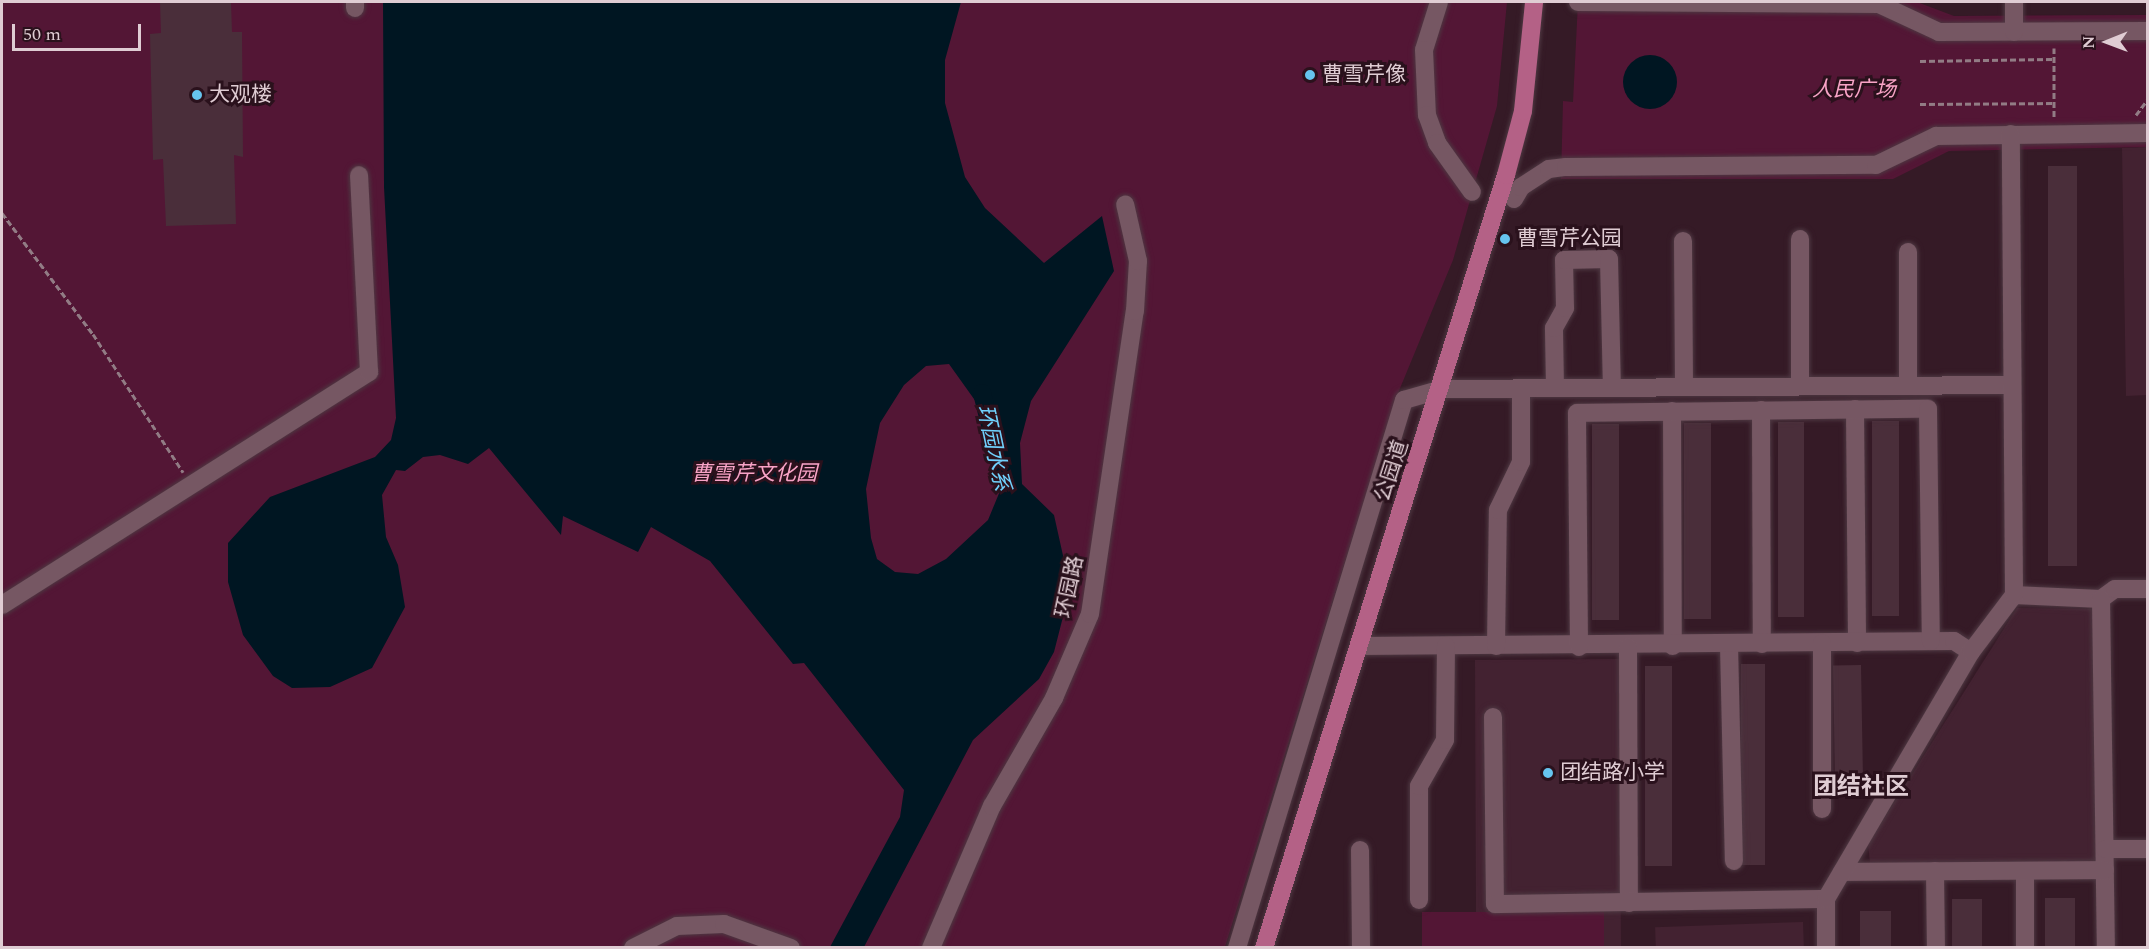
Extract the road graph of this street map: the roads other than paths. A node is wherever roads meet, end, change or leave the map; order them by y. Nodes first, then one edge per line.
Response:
1 (1439, 2) edge
2 (1534, 2) edge
3 (1578, 2) edge
4 (2014, 2) edge
5 (2148, 31) edge
6 (2014, 32) junction
7 (2148, 133) edge
8 (2011, 134) junction
9 (359, 175) dead end
10 (1473, 192) dead end
11 (1514, 199) dead end
12 (1125, 204) dead end
13 (1800, 239) dead end
14 (1683, 242) dead end
15 (1908, 252) dead end
16 (2012, 385) junction
17 (1800, 386) junction
18 (1908, 386) junction
19 (1612, 387) junction
20 (1684, 387) junction
21 (1521, 388) junction
22 (1555, 388) junction
23 (1442, 389) junction
24 (1855, 409) junction
25 (1761, 410) junction
26 (1672, 411) junction
27 (2148, 589) edge
28 (2014, 595) junction
29 (2101, 599) junction
30 (2, 605) edge
31 (1931, 641) junction
32 (1822, 643) junction
33 (1857, 643) junction
34 (1729, 645) junction
35 (1762, 645) junction
36 (1360, 646) junction
37 (1446, 646) junction
38 (1496, 646) junction
39 (1673, 646) junction
40 (1579, 647) junction
41 (1628, 647) junction
42 (1971, 652) junction
43 (1493, 717) dead end
44 (1821, 809) dead end
45 (2105, 849) junction
46 (2148, 849) edge
47 (1360, 850) dead end
48 (1734, 861) dead end
49 (2105, 870) junction
50 (1935, 871) junction
51 (2025, 871) junction
52 (1842, 872) junction
53 (1826, 899) junction
54 (1419, 900) dead end
55 (1629, 903) junction
56 (633, 948) edge
57 (791, 948) edge
58 (930, 948) edge
59 (1237, 948) edge
60 (1264, 948) edge
61 (1361, 948) edge
62 (1826, 948) edge
63 (1936, 948) edge
64 (2025, 948) edge
65 (2106, 948) edge

1 - 10 street
2 - 23 main road, 公园道
3 - 6 street
4 - 6 street
5 - 6 street
7 - 8 street
8 - 11 street
8 - 16 street
9 - 30 street
12 - 58 street, 环园路
13 - 17 street
14 - 20 street
15 - 18 street
16 - 18 street
16 - 28 street
17 - 18 street
17 - 20 street
19 - 20 street
19 - 22 street
19 - 22 street
21 - 22 street
21 - 23 street
21 - 38 street
23 - 36 main road, 公园道
23 - 59 street
24 - 25 street
24 - 31 street
24 - 33 street
25 - 26 street
25 - 35 street
26 - 39 street
26 - 40 street
27 - 29 street
28 - 29 street
28 - 42 street
29 - 45 street
31 - 33 street
31 - 42 street
32 - 33 street
32 - 35 street
32 - 44 street
34 - 35 street
34 - 39 street
34 - 48 street
36 - 37 street
36 - 60 main road, 公园道
37 - 38 street
37 - 54 street
38 - 40 street
39 - 41 street
40 - 41 street
41 - 55 street
42 - 52 street
43 - 55 street
45 - 46 street
45 - 49 street
47 - 61 street
49 - 51 street
49 - 65 street
50 - 51 street
50 - 52 street
50 - 63 street
51 - 64 street
52 - 53 street
53 - 55 street
53 - 62 street
56 - 57 street

